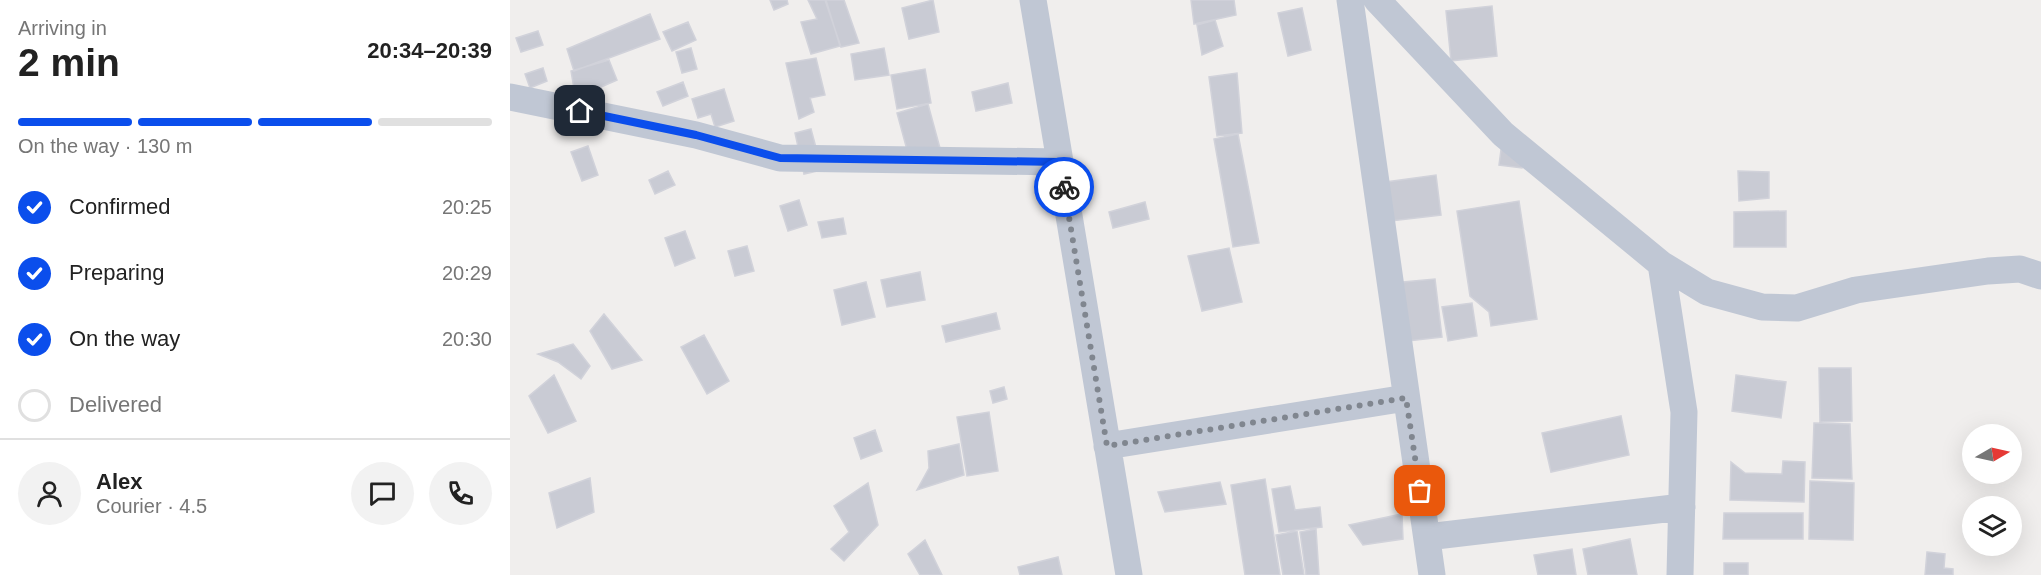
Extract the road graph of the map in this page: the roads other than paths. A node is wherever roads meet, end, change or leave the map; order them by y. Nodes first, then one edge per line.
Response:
1 (1033, 0) edge
2 (1350, 0) edge
3 (1377, 0) edge
4 (510, 97) edge
5 (1060, 162) junction
6 (1661, 264) junction
7 (2041, 276) edge
8 (1406, 398) junction
9 (1107, 446) junction
10 (1682, 507) junction
11 (1427, 537) junction
12 (1129, 575) edge
13 (1432, 575) edge
14 (1680, 575) edge

1 - 5 street
2 - 8 street
3 - 6 street
4 - 5 street
5 - 9 street
6 - 7 street
6 - 10 street
8 - 9 street
8 - 11 street
9 - 12 street
10 - 11 street
10 - 14 street
11 - 13 street

